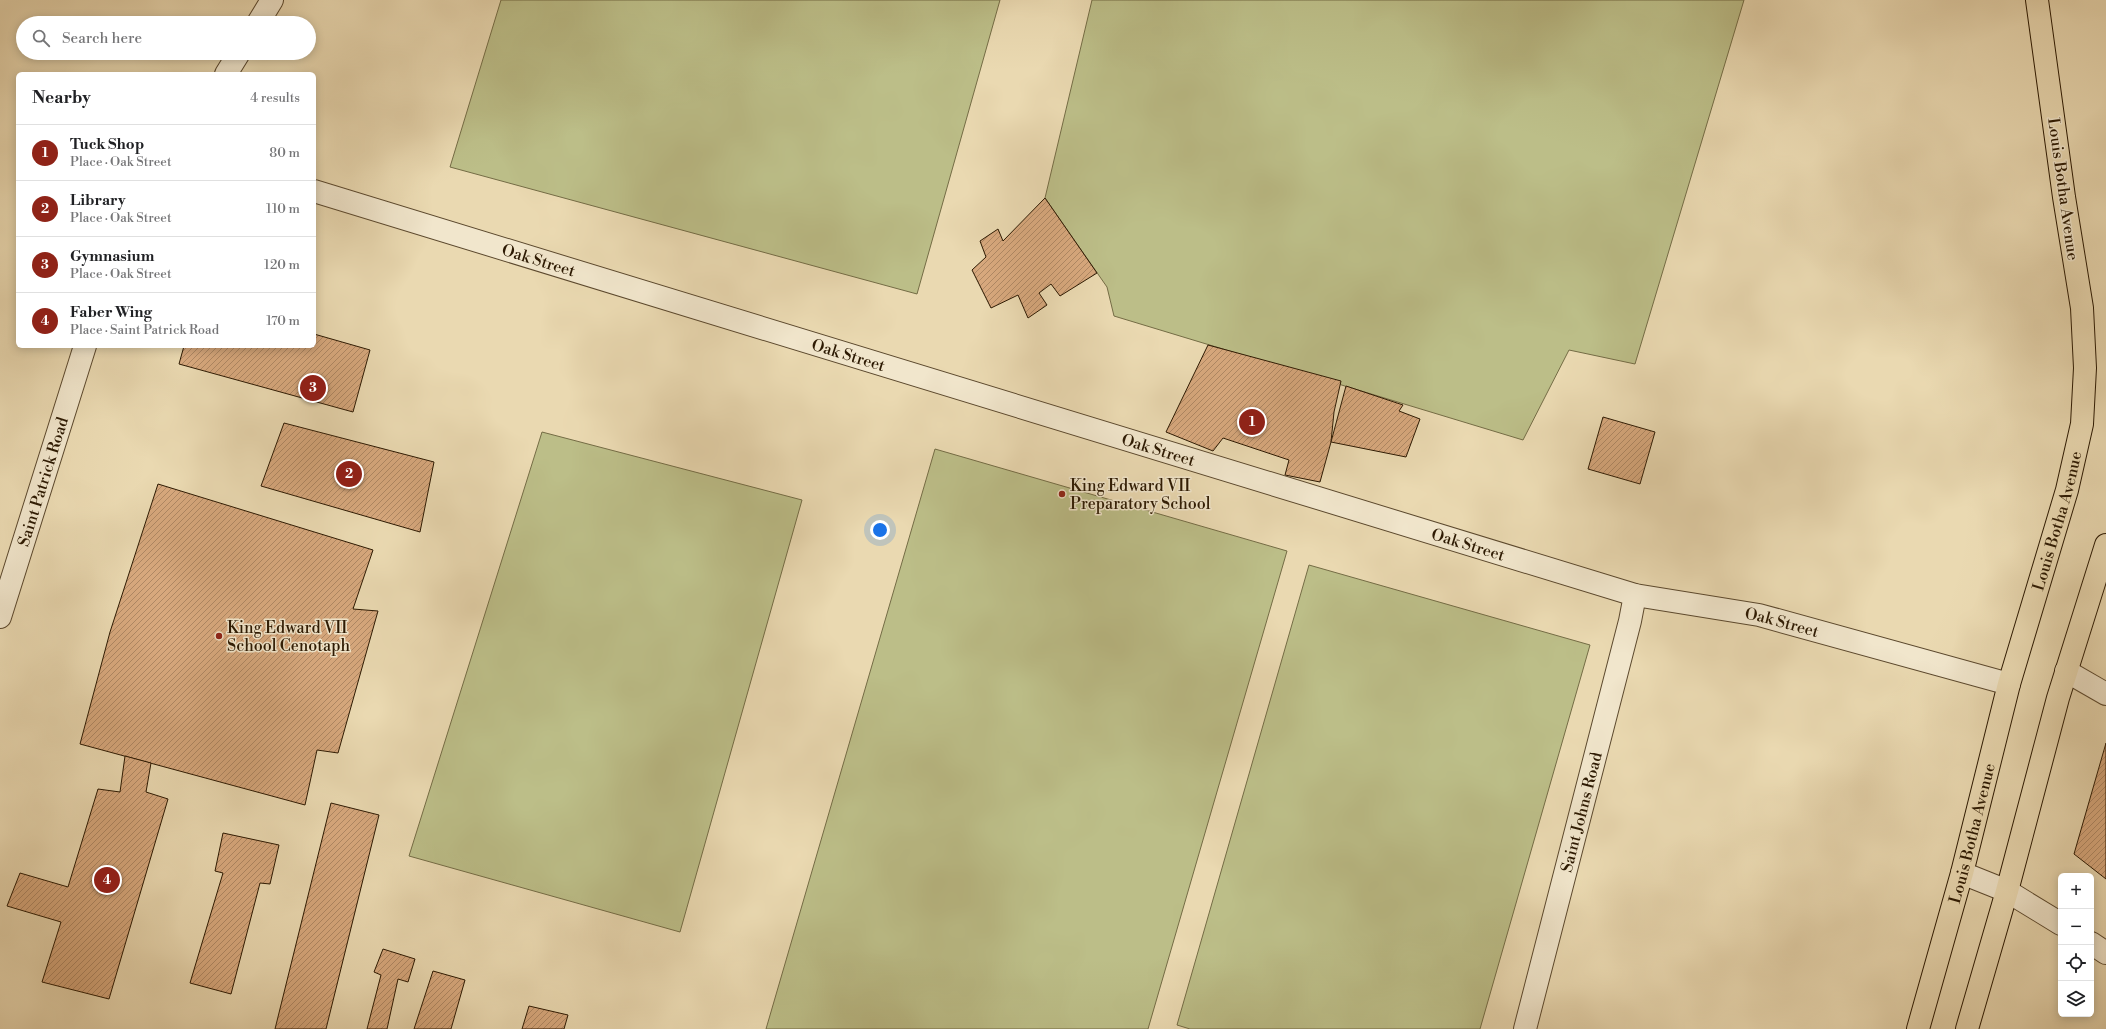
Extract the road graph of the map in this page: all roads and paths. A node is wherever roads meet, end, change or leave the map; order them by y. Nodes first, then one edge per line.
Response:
1 (272, 0) edge
2 (2037, 0) edge
3 (262, 16) edge
4 (235, 60) edge
5 (227, 72) edge
6 (316, 192) edge
7 (84, 348) edge
8 (2106, 545) edge
9 (2100, 586) edge
10 (1635, 595) junction
11 (0, 616) edge
12 (2066, 671) junction
13 (2009, 684) junction
14 (2106, 694) edge
15 (1962, 873) junction
16 (2007, 890) junction
17 (2058, 922) edge
18 (2094, 945) edge
19 (2106, 953) edge
20 (1525, 1029) edge
21 (1918, 1029) edge
22 (1967, 1029) edge

1 - 3 street
2 - 13 main road, Louis Botha Avenue
4 - 5 street
6 - 10 street, Oak Street
7 - 11 street, Saint Patrick Road
8 - 9 main road
9 - 12 main road
10 - 13 street, Oak Street
10 - 20 street, Saint Johns Road
12 - 14 street
12 - 16 main road
13 - 15 main road, Louis Botha Avenue
15 - 16 street
15 - 21 main road, Louis Botha Avenue
16 - 17 street
16 - 22 main road
18 - 19 street

